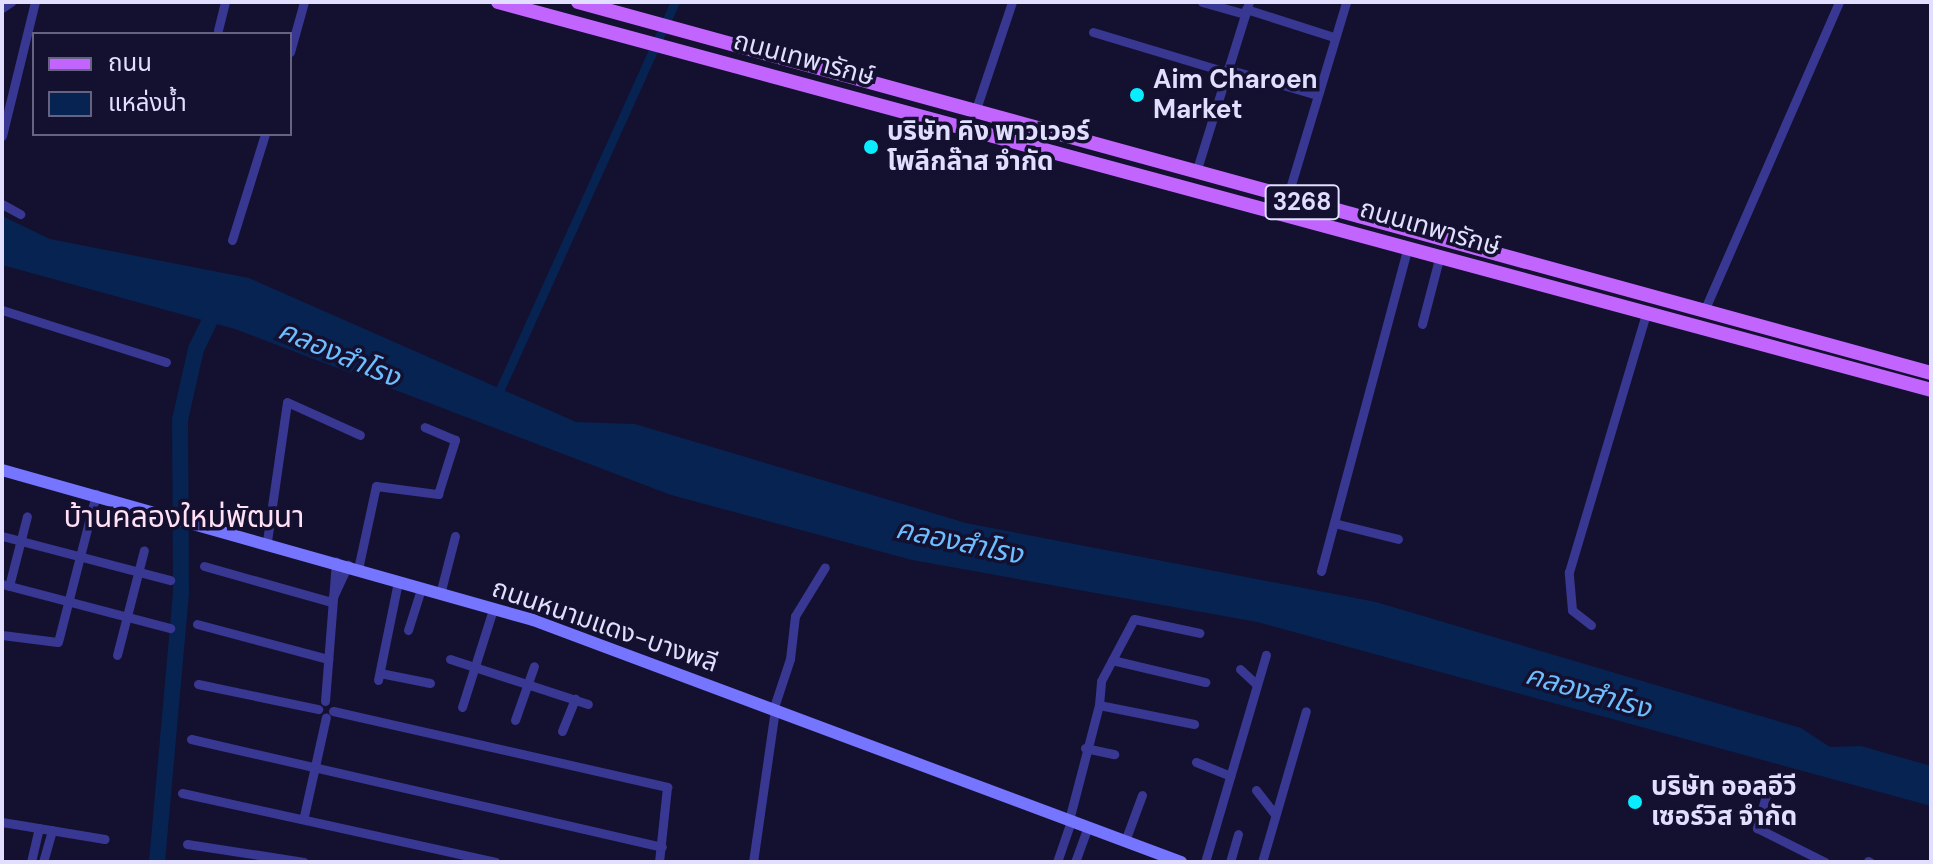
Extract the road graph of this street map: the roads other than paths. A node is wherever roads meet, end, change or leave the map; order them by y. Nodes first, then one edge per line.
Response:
1 (11, 2) edge
2 (35, 2) edge
3 (225, 2) edge
4 (304, 2) edge
5 (498, 2) edge
6 (578, 2) edge
7 (1012, 2) edge
8 (1202, 2) edge
9 (1346, 2) edge
10 (1839, 2) edge
11 (2, 8) edge
12 (1247, 8) edge
13 (218, 30) dead end
14 (1093, 32) dead end
15 (1334, 37) junction
16 (292, 45) edge
17 (1226, 70) junction
18 (1314, 94) junction
19 (976, 109) junction
20 (2, 136) edge
21 (264, 136) edge
22 (1197, 169) junction
23 (1287, 198) junction
24 (2, 204) edge
25 (20, 214) dead end
26 (232, 240) dead end
27 (1408, 246) junction
28 (1440, 255) junction
29 (2, 310) edge
30 (1704, 311) junction
31 (1646, 314) junction
32 (1422, 324) dead end
33 (1880, 358) junction
34 (166, 362) dead end
35 (1931, 373) edge
36 (1876, 376) junction
37 (1931, 390) edge
38 (425, 427) dead end
39 (360, 435) dead end
40 (2, 470) edge
41 (96, 494) junction
42 (27, 516) dead end
43 (1334, 523) junction
44 (2, 536) edge
45 (455, 536) dead end
46 (1398, 539) dead end
47 (21, 541) junction
48 (267, 541) junction
49 (144, 550) dead end
50 (79, 558) junction
51 (347, 565) junction
52 (204, 566) dead end
53 (825, 567) dead end
54 (1321, 571) dead end
55 (138, 573) junction
56 (170, 580) dead end
57 (398, 582) junction
58 (6, 585) edge
59 (421, 589) junction
60 (440, 594) junction
61 (69, 601) junction
62 (331, 602) junction
63 (493, 609) junction
64 (126, 616) junction
65 (197, 624) dead end
66 (1591, 625) dead end
67 (170, 628) dead end
68 (408, 630) dead end
69 (1200, 633) dead end
70 (2, 635) edge
71 (117, 655) dead end
72 (1266, 655) dead end
73 (328, 659) junction
74 (450, 659) dead end
75 (1112, 660) junction
76 (534, 666) dead end
77 (475, 667) junction
78 (1240, 669) dead end
79 (1205, 682) dead end
80 (430, 683) dead end
81 (198, 684) dead end
82 (526, 684) junction
83 (1257, 685) junction
84 (575, 699) junction
85 (588, 704) dead end
86 (322, 705) junction
87 (1099, 705) junction
88 (462, 707) dead end
89 (774, 710) junction
90 (1306, 711) dead end
91 (330, 714) junction
92 (515, 720) dead end
93 (1194, 724) dead end
94 (562, 731) dead end
95 (191, 739) dead end
96 (1085, 748) junction
97 (1114, 754) dead end
98 (1196, 762) dead end
99 (316, 763) junction
100 (1230, 776) junction
101 (1769, 784) dead end
102 (1256, 790) dead end
103 (182, 793) dead end
104 (1142, 795) dead end
105 (1275, 814) junction
106 (304, 816) junction
107 (1070, 820) junction
108 (2, 822) edge
109 (1088, 827) junction
110 (39, 828) junction
111 (52, 830) junction
112 (1238, 834) dead end
113 (105, 839) dead end
114 (1125, 841) junction
115 (187, 844) dead end
116 (662, 847) junction
117 (236, 851) junction
118 (31, 862) edge
119 (43, 862) edge
120 (234, 862) edge
121 (304, 862) edge
122 (496, 862) edge
123 (659, 862) edge
124 (753, 862) edge
125 (1057, 862) edge
126 (1075, 862) edge
127 (1181, 862) edge
128 (1205, 862) edge
129 (1230, 862) edge
130 (1262, 862) edge
131 (1825, 862) edge

1 - 11 street
2 - 20 street
3 - 13 street
4 - 16 street
5 - 27 main road, ถนนเทพารักษ์ / 3268
6 - 19 main road, ถนนเทพารักษ์ / 3268
7 - 19 street
8 - 12 street
9 - 15 street
10 - 30 street
12 - 15 street
12 - 17 street
14 - 17 street
15 - 18 street
17 - 18 street
17 - 22 street
18 - 23 street
19 - 22 main road, ถนนเทพารักษ์ / 3268
21 - 26 street
22 - 23 main road, ถนนเทพารักษ์ / 3268
23 - 30 main road, ถนนเทพารักษ์ / 3268
24 - 25 street
27 - 28 main road, ถนนเทพารักษ์ / 3268
27 - 43 street
28 - 31 main road, ถนนเทพารักษ์ / 3268
28 - 32 street
29 - 34 street
30 - 33 main road, ถนนเทพารักษ์ / 3268
31 - 36 main road, ถนนเทพารักษ์ / 3268
31 - 66 street
33 - 35 main road, ถนนเทพารักษ์ / 3268
33 - 36 main road
36 - 37 main road, ถนนเทพารักษ์ / 3268
38 - 51 street
39 - 48 street
40 - 41 main road, ถนนหนามแดง-บางพลี
41 - 48 main road, ถนนหนามแดง-บางพลี
41 - 50 street
42 - 47 street
43 - 46 street
43 - 54 street
44 - 47 street
45 - 60 street
47 - 50 street
47 - 58 street
48 - 51 main road, ถนนหนามแดง-บางพลี
49 - 55 street
50 - 55 street
50 - 61 street
51 - 57 main road, ถนนหนามแดง-บางพลี
51 - 62 street
52 - 62 street
53 - 89 street
55 - 56 street
55 - 64 street
57 - 59 main road, ถนนหนามแดง-บางพลี
57 - 80 street
58 - 61 street
59 - 60 main road, ถนนหนามแดง-บางพลี
59 - 68 street
60 - 63 main road, ถนนหนามแดง-บางพลี
61 - 64 street
61 - 70 street
62 - 73 street
63 - 77 street
63 - 89 main road, ถนนหนามแดง-บางพลี
64 - 67 street
64 - 71 street
65 - 73 street
69 - 75 street
72 - 83 street
73 - 86 street
74 - 77 street
75 - 79 street
75 - 87 street
76 - 82 street
77 - 82 street
77 - 88 street
78 - 83 street
81 - 86 street
82 - 84 street
82 - 92 street
83 - 100 street
84 - 85 street
84 - 94 street
86 - 91 street
87 - 93 street
87 - 96 street
89 - 107 main road, ถนนหนามแดง-บางพลี
89 - 124 street
90 - 105 street
91 - 99 street
91 - 116 street
95 - 99 street
96 - 97 street
96 - 107 street
98 - 100 street
99 - 106 street
99 - 116 street
100 - 128 street
101 - 131 street
102 - 105 street
103 - 106 street
104 - 114 street
105 - 130 street
106 - 122 street
107 - 109 main road, ถนนหนามแดง-บางพลี
107 - 125 street
108 - 110 street
109 - 114 main road, ถนนหนามแดง-บางพลี
109 - 126 street
110 - 111 street
110 - 118 street
111 - 113 street
111 - 119 street
112 - 129 street
114 - 127 main road, ถนนหนามแดง-บางพลี
115 - 117 street
116 - 123 street
117 - 120 street
117 - 121 street

